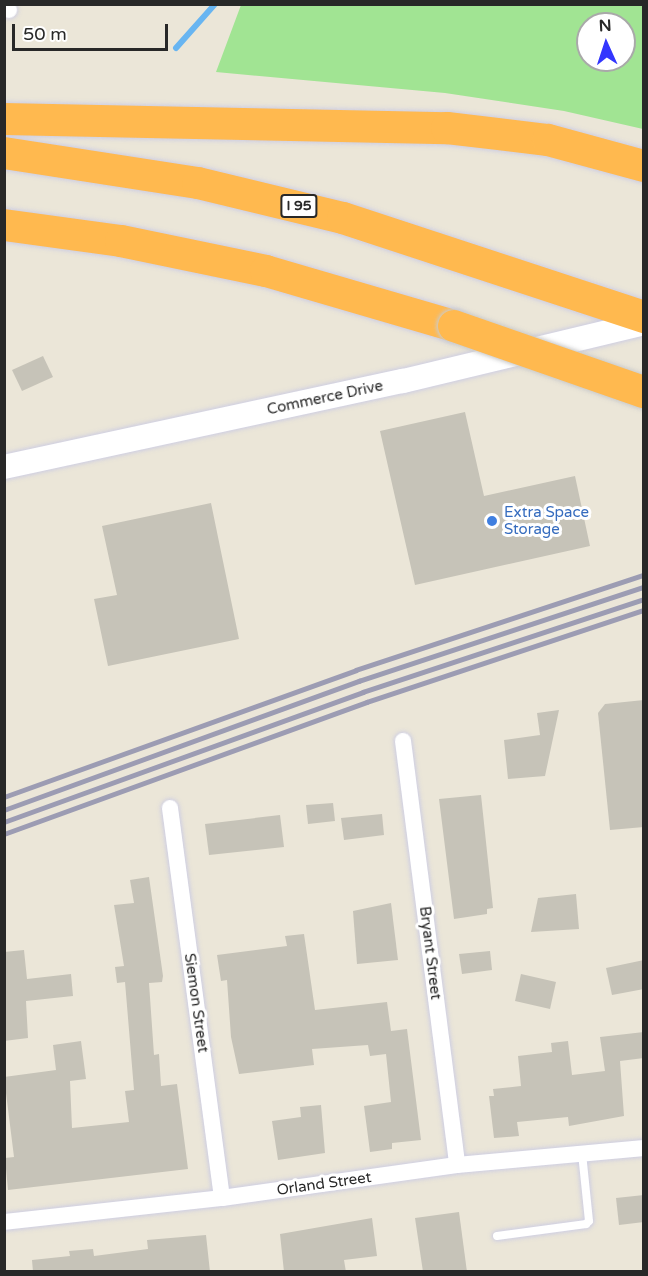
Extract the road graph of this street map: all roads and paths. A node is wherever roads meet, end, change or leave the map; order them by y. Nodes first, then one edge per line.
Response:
1 (4, 118) edge
2 (4, 153) edge
3 (644, 166) edge
4 (4, 225) edge
5 (644, 316) edge
6 (644, 323) edge
7 (644, 392) edge
8 (4, 467) edge
9 (403, 741) dead end
10 (170, 808) dead end
11 (644, 1148) edge
12 (582, 1153) junction
13 (457, 1165) junction
14 (222, 1198) junction
15 (4, 1222) edge
16 (497, 1236) dead end

1 - 3 highway
2 - 5 highway, I 95
4 - 7 highway, bridge
6 - 8 main road, Commerce Drive
9 - 13 street, Bryant Street
10 - 14 street, Siemon Street
11 - 12 street, Orland Street
12 - 13 street, Orland Street
12 - 16 lane
13 - 14 street, Orland Street
14 - 15 street, Orland Street

